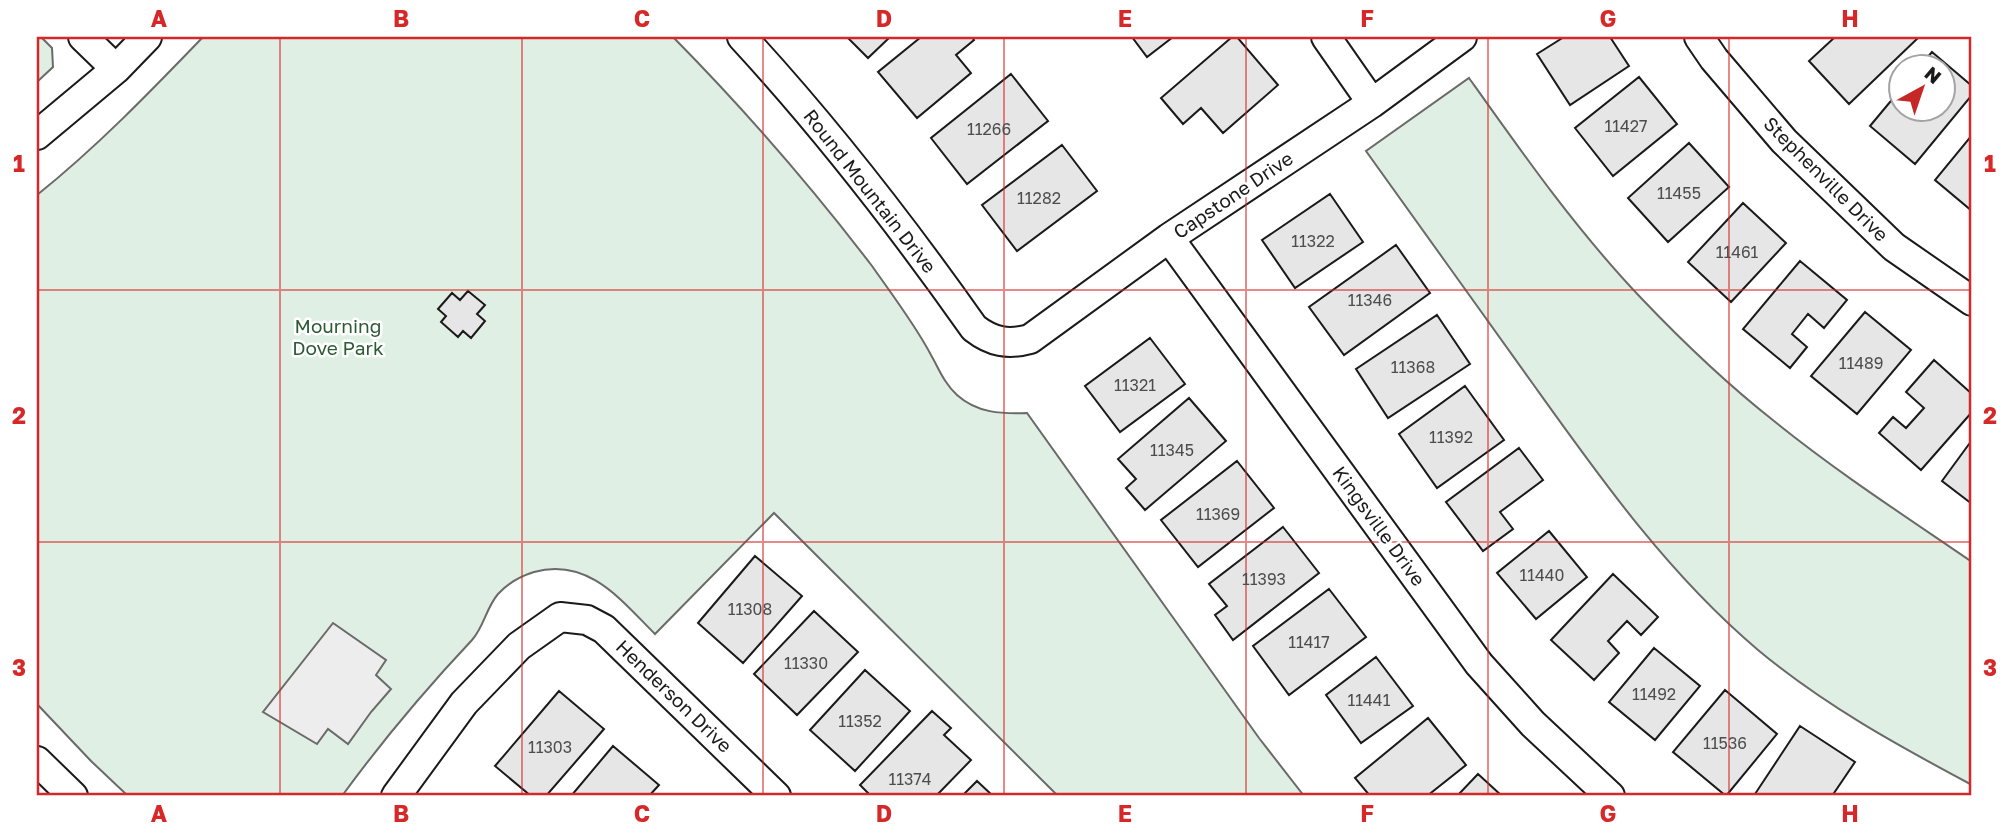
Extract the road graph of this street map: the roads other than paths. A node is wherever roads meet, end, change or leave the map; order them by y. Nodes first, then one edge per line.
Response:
1 (83, 37) edge
2 (147, 37) edge
3 (742, 37) edge
4 (1326, 37) edge
5 (1462, 37) edge
6 (1699, 37) edge
7 (116, 69) junction
8 (1372, 103) junction
9 (37, 135) edge
10 (1169, 238) junction
11 (1972, 301) edge
12 (1000, 342) joint
13 (37, 761) edge
14 (72, 796) edge
15 (396, 796) edge
16 (776, 796) edge
17 (1610, 796) edge

1 - 7 street
2 - 7 street
3 - 12 street, Round Mountain Drive
4 - 8 street
5 - 8 street, Capstone Drive
6 - 11 street, Stephenville Drive
7 - 9 street
8 - 10 street, Capstone Drive
10 - 12 street, Capstone Drive
10 - 17 street, Kingsville Drive
13 - 14 street
15 - 16 street, Henderson Drive

